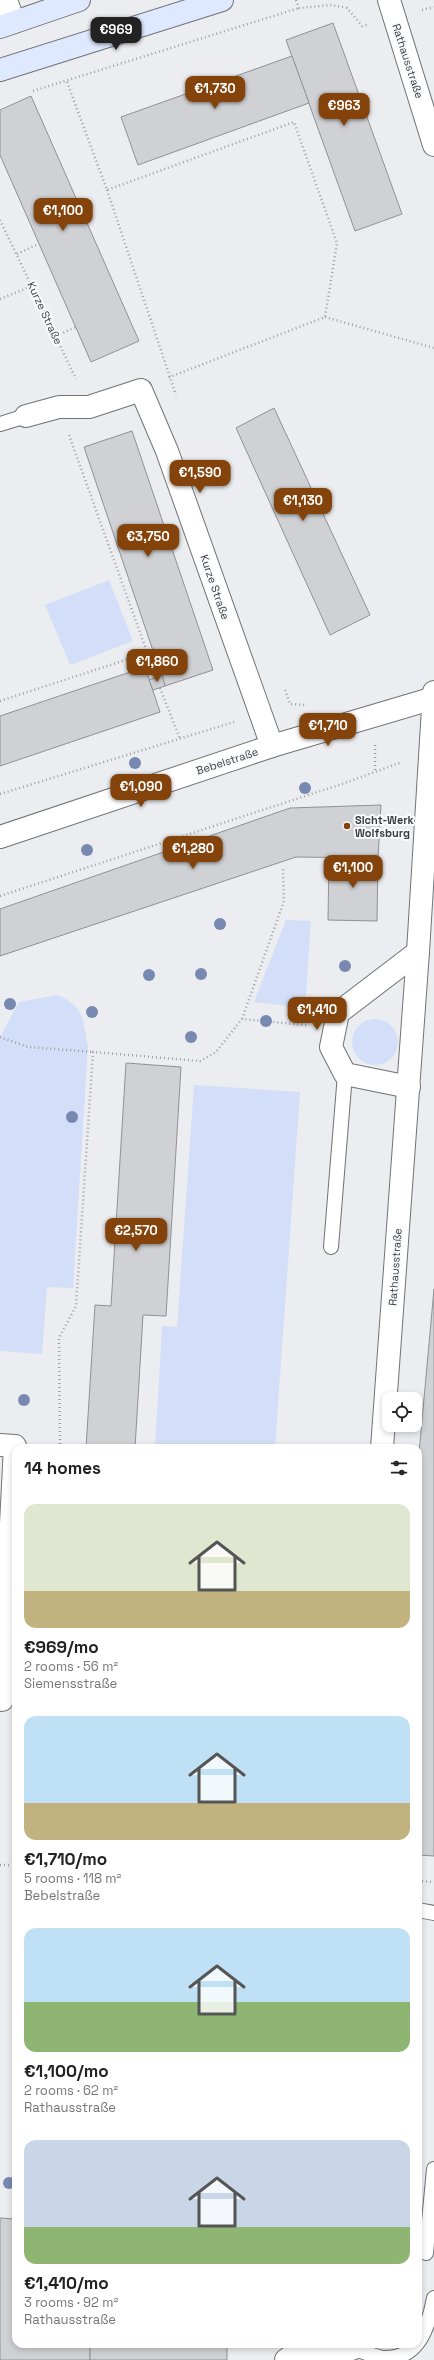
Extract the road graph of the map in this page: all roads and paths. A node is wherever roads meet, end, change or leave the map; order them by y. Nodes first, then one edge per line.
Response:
1 (6, 0) edge
2 (78, 0) edge
3 (222, 0) edge
4 (296, 0) edge
5 (299, 8) junction
6 (391, 9) edge
7 (7, 24) edge
8 (0, 70) edge
9 (434, 145) edge
10 (107, 190) junction
11 (0, 220) edge
12 (39, 244) dead end
13 (16, 254) junction
14 (32, 286) junction
15 (0, 299) edge
16 (325, 317) junction
17 (76, 327) dead end
18 (56, 336) junction
19 (434, 348) edge
20 (170, 377) junction
21 (141, 390) junction
22 (178, 399) dead end
23 (59, 407) junction
24 (89, 407) junction
25 (26, 416) joint
26 (0, 424) edge
27 (147, 652) junction
28 (156, 677) dead end
29 (282, 682) dead end
30 (160, 688) dead end
31 (434, 696) edge
32 (0, 701) edge
33 (290, 704) junction
34 (311, 705) dead end
35 (260, 714) junction
36 (375, 716) junction
37 (180, 739) junction
38 (272, 746) junction
39 (430, 753) junction
40 (374, 770) junction
41 (0, 794) edge
42 (0, 837) edge
43 (283, 869) dead end
44 (0, 896) edge
45 (418, 952) junction
46 (242, 1019) junction
47 (334, 1029) junction
48 (0, 1037) edge
49 (93, 1052) junction
50 (345, 1074) junction
51 (409, 1087) junction
52 (331, 1247) dead end
53 (60, 1444) edge
54 (382, 1444) edge
55 (0, 1445) edge
56 (12, 1446) edge
57 (12, 1505) edge
58 (2, 1700) dead end
59 (0, 1865) edge
60 (12, 1865) edge
61 (422, 1881) edge
62 (434, 1882) edge
63 (422, 1911) edge
64 (434, 1913) edge
65 (434, 2169) edge
66 (426, 2253) dead end
67 (434, 2298) edge
68 (422, 2340) edge
69 (351, 2348) edge
70 (359, 2348) edge
71 (414, 2348) edge
72 (332, 2358) edge
73 (286, 2360) edge

1 - 7 street
2 - 7 main road
3 - 8 main road
4 - 5 path
5 - 6 path
5 - 10 path
6 - 9 street, Rathausstraße
10 - 16 path
10 - 20 path
11 - 13 path, Kurze Straße
12 - 13 path
13 - 14 path, Kurze Straße
14 - 15 path
14 - 18 path, Kurze Straße
16 - 19 path
16 - 20 path
17 - 18 path
18 - 24 path, Kurze Straße
20 - 21 path
20 - 22 path
21 - 24 street
21 - 35 street, Kurze Straße
23 - 24 street
23 - 25 street
23 - 27 path
25 - 26 lane
27 - 28 path
27 - 32 path
29 - 33 path
30 - 37 path
31 - 36 street, Bebelstraße
31 - 39 street, Rathausstraße
33 - 34 path
33 - 35 path
35 - 37 path
35 - 38 street, Kurze Straße
36 - 38 street, Bebelstraße
36 - 40 path
37 - 41 path
38 - 42 street, Bebelstraße
39 - 40 path
39 - 45 street, Rathausstraße
40 - 44 path
43 - 46 path
45 - 47 street
45 - 51 street, Rathausstraße
46 - 47 path
46 - 49 path
47 - 50 street
48 - 49 path
49 - 53 path
50 - 51 street
50 - 52 lane
51 - 54 street, Rathausstraße
55 - 56 street
57 - 58 street
59 - 60 path
61 - 62 path
63 - 64 lane
65 - 66 lane
67 - 68 lane
69 - 72 street
70 - 71 lane
72 - 73 street

